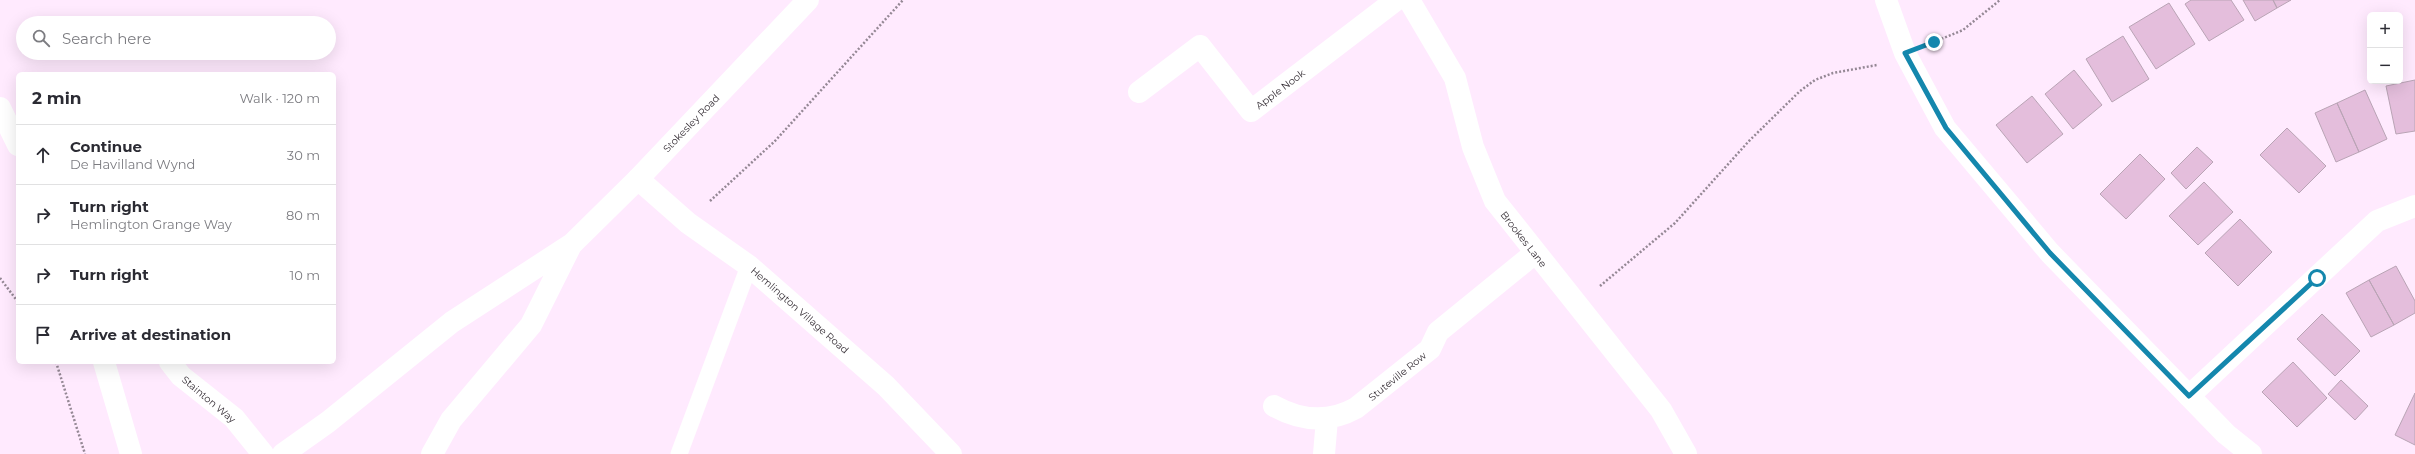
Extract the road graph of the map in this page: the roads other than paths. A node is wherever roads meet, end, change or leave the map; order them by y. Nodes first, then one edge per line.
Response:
1 (808, 0) edge
2 (1396, 0) edge
3 (1408, 0) edge
4 (1886, 0) edge
5 (1139, 92) dead end
6 (0, 108) edge
7 (16, 141) edge
8 (638, 179) junction
9 (2415, 206) edge
10 (572, 244) junction
11 (1535, 253) junction
12 (749, 266) junction
13 (105, 364) edge
14 (172, 364) edge
15 (2189, 396) junction
16 (1274, 406) dead end
17 (1327, 419) junction
18 (131, 454) edge
19 (263, 454) edge
20 (283, 454) edge
21 (432, 454) edge
22 (680, 454) edge
23 (951, 454) edge
24 (1324, 454) edge
25 (1685, 454) edge
26 (2251, 454) edge

1 - 8 street, Stokesley Road
2 - 5 street, Apple Nook
3 - 11 street, Brookes Lane
4 - 15 street
6 - 7 street
8 - 10 street, Stokesley Road
8 - 12 street, Hemlington Village Road
9 - 15 street
10 - 20 street
10 - 21 street
11 - 17 street, Stuteville Row
11 - 25 street, Brookes Lane
12 - 22 lane
12 - 23 street, Hemlington Village Road
13 - 18 street
14 - 19 street, Stainton Way
15 - 26 street
16 - 17 street, Stuteville Row
17 - 24 street

